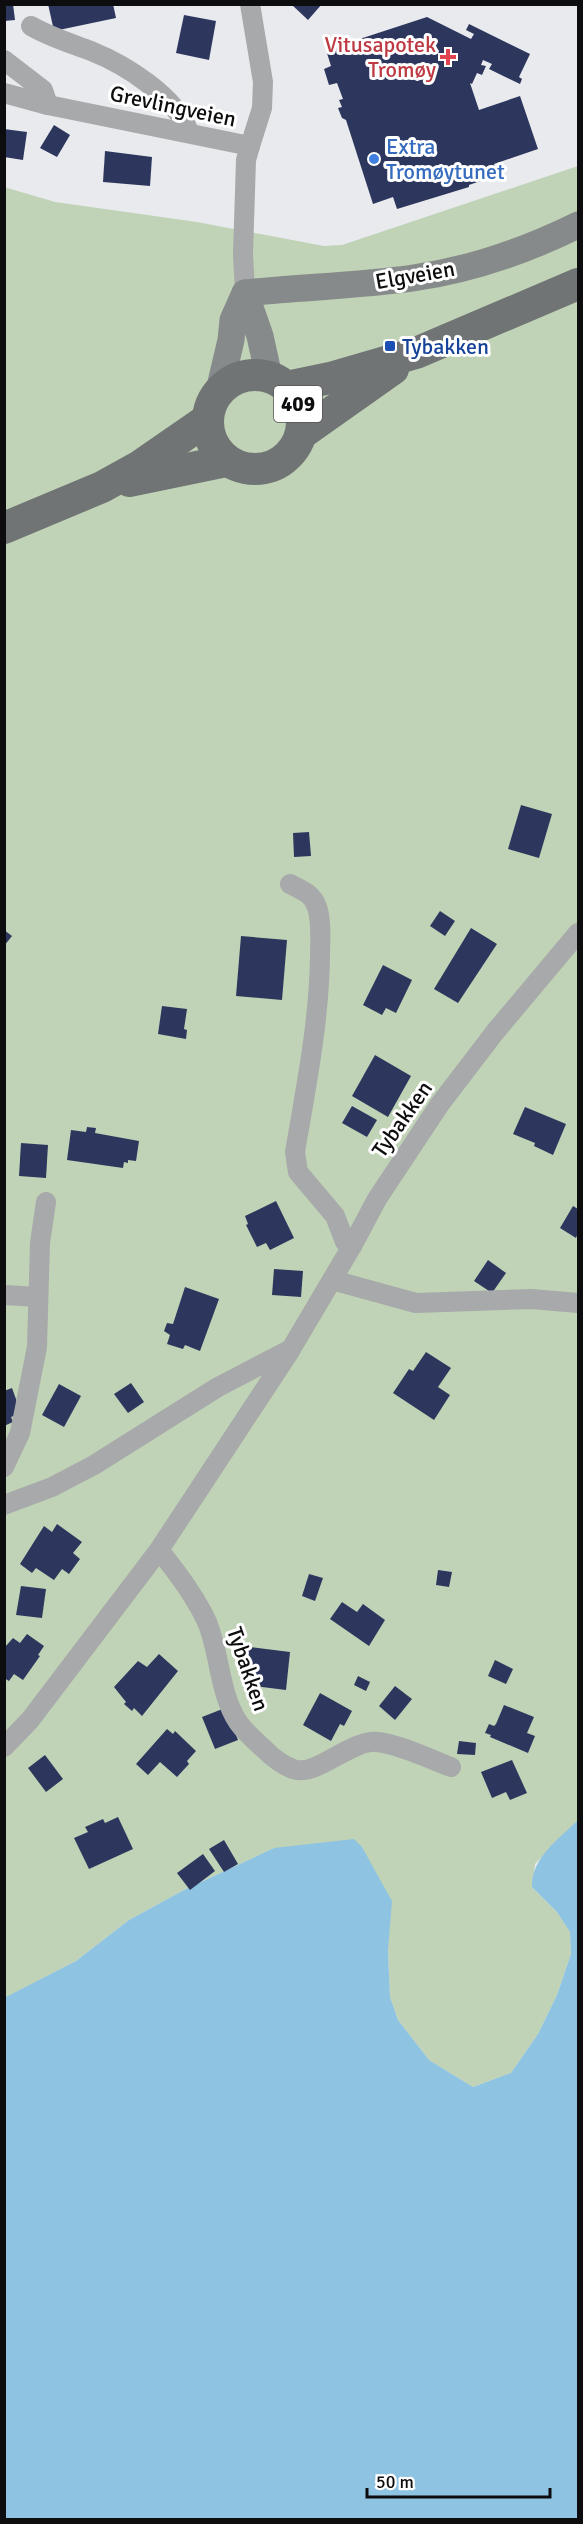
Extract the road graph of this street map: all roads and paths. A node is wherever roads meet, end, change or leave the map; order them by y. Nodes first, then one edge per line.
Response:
1 (250, 4) edge
2 (31, 26) dead end
3 (4, 60) edge
4 (4, 93) edge
5 (48, 105) junction
6 (189, 132) junction
7 (250, 146) junction
8 (579, 225) edge
9 (579, 284) edge
10 (245, 293) junction
11 (416, 354) junction
12 (278, 382) junction
13 (219, 391) junction
14 (208, 419) junction
15 (301, 434) junction
16 (226, 461) junction
17 (102, 487) junction
18 (4, 528) edge
19 (290, 884) dead end
20 (579, 933) edge
21 (46, 1202) dead end
22 (352, 1246) junction
23 (332, 1280) junction
24 (4, 1295) edge
25 (38, 1297) junction
26 (579, 1303) edge
27 (291, 1349) junction
28 (4, 1467) edge
29 (4, 1505) edge
30 (159, 1550) junction
31 (4, 1748) edge
32 (451, 1767) dead end

1 - 7 street
2 - 6 street
3 - 5 street
4 - 5 street, Grevlingveien
5 - 6 street, Grevlingveien
6 - 7 street, Grevlingveien
7 - 10 street, Grevlingveien
8 - 10 main road, Elgveien
9 - 11 main road, 409
10 - 12 main road
10 - 13 main road
11 - 12 main road, 409
11 - 15 main road, 409
12 - 13 main road, 409
12 - 15 main road, 409
13 - 14 main road
14 - 16 main road
14 - 17 main road, 409
15 - 16 main road, 409
16 - 17 main road, 409
17 - 18 main road, 409
19 - 22 street
20 - 22 street, Tybakken
21 - 25 street
22 - 23 street, Tybakken
23 - 26 street
23 - 27 street, Tybakken
24 - 25 street
25 - 28 street
27 - 29 street
27 - 30 street, Tybakken
30 - 31 street, Tybakken
30 - 32 street, Tybakken

